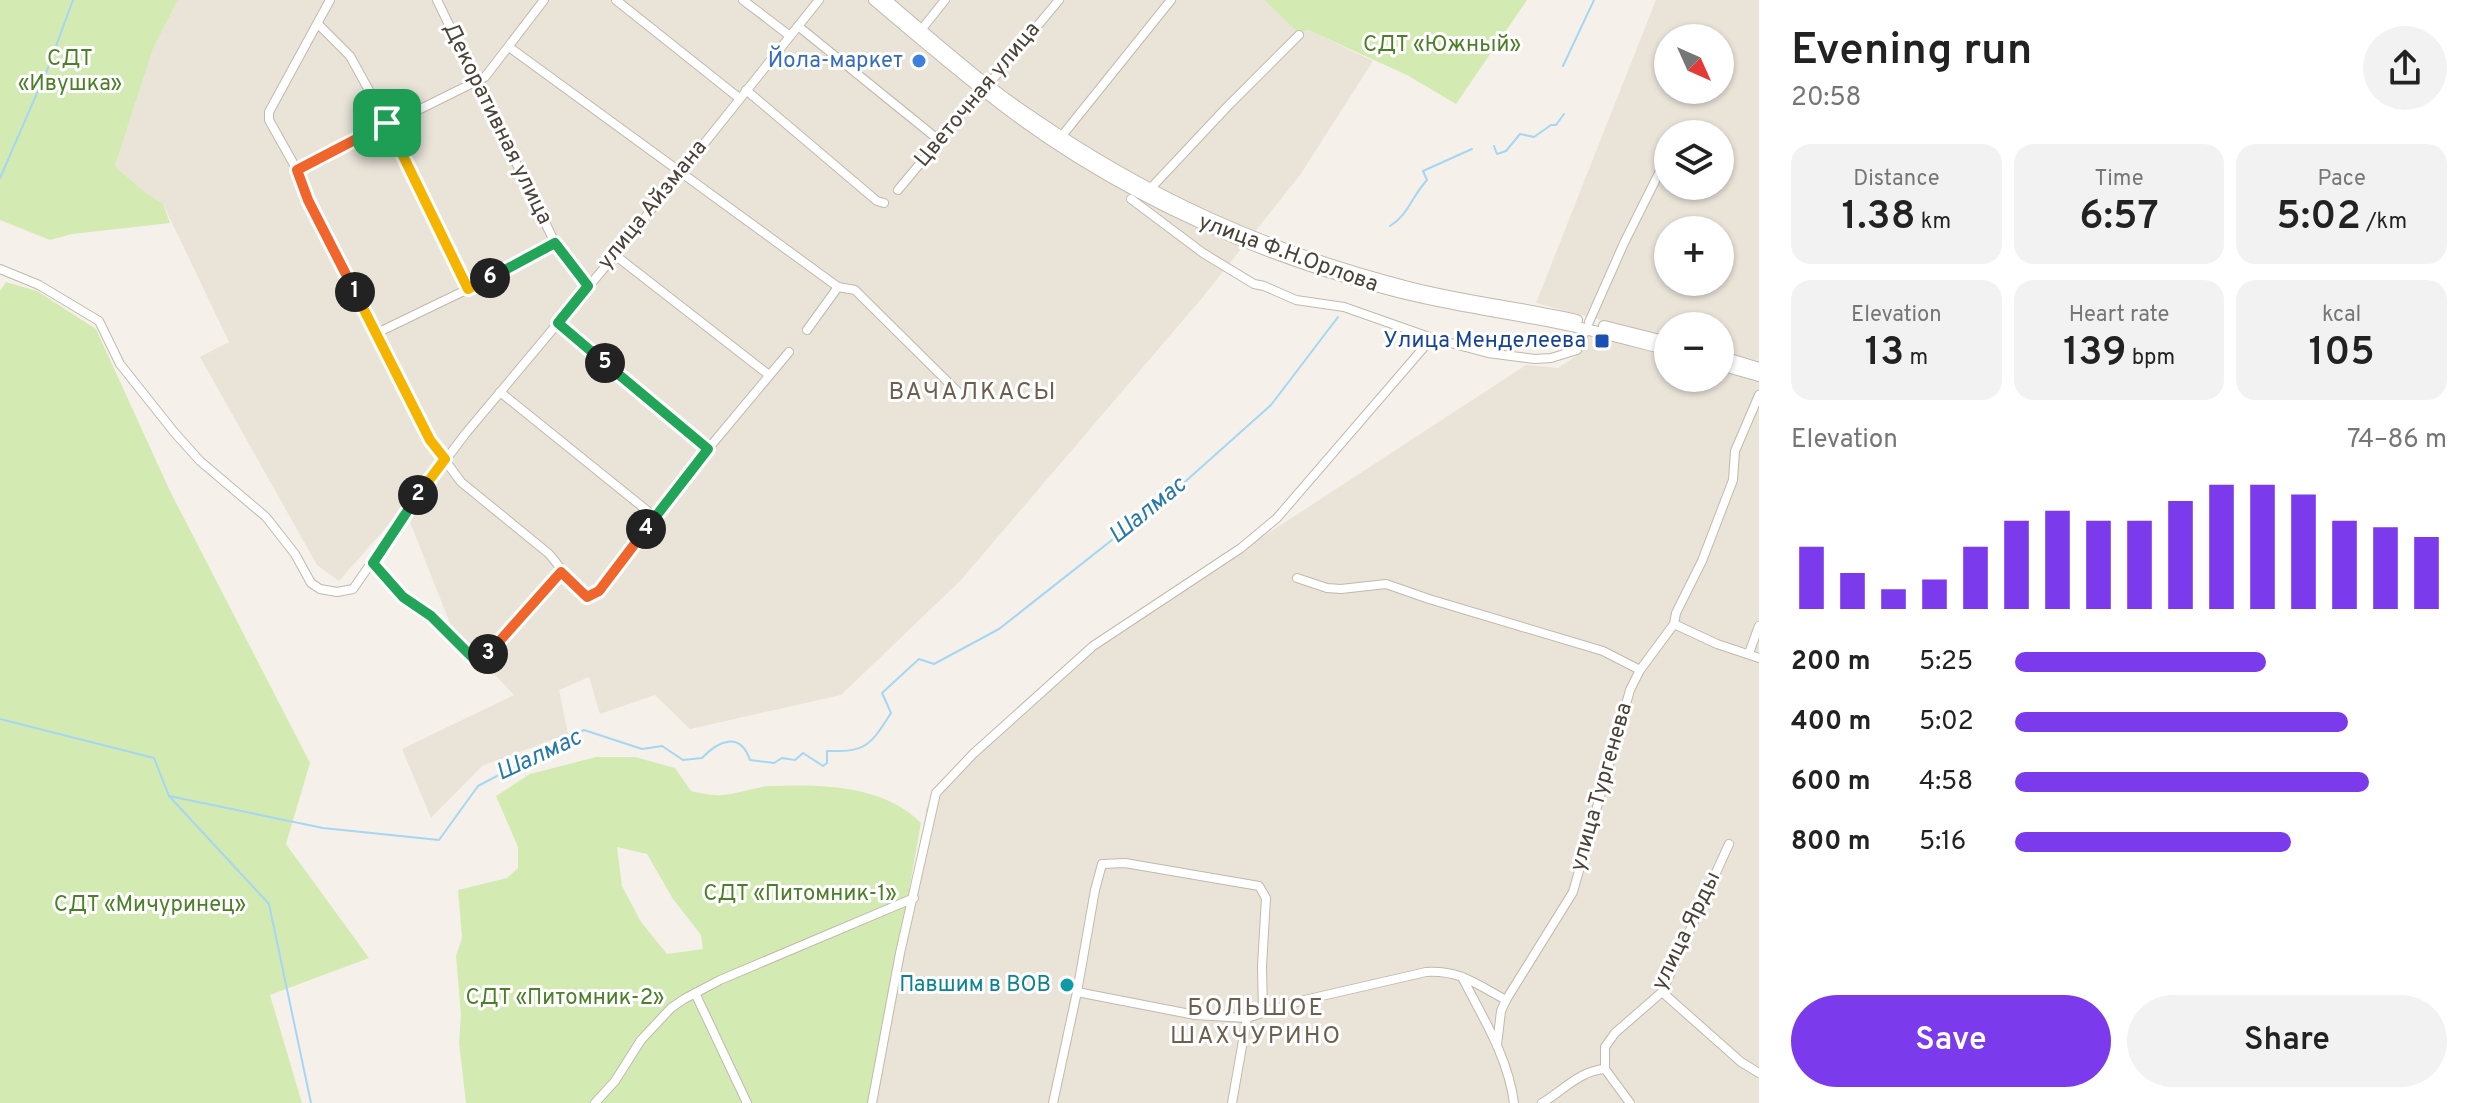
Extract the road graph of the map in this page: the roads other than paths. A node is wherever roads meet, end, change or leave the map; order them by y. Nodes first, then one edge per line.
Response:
1 (330, 0) edge
2 (437, 0) edge
3 (544, 0) edge
4 (616, 0) edge
5 (743, 0) edge
6 (819, 0) edge
7 (874, 0) edge
8 (886, 0) edge
9 (945, 0) edge
10 (1059, 0) edge
11 (1171, 0) edge
12 (318, 24) junction
13 (798, 26) junction
14 (921, 30) junction
15 (1299, 35) dead end
16 (790, 36) junction
17 (509, 47) junction
18 (477, 82) junction
19 (985, 87) junction
20 (742, 94) junction
21 (387, 123) junction
22 (1061, 137) junction
23 (940, 141) junction
24 (297, 170) junction
25 (679, 171) junction
26 (1654, 183) edge
27 (898, 190) dead end
28 (1141, 192) junction
29 (884, 203) dead end
30 (555, 243) junction
31 (615, 255) junction
32 (0, 269) edge
33 (588, 286) junction
34 (838, 287) junction
35 (468, 289) junction
36 (558, 323) junction
37 (1588, 326) junction
38 (807, 330) dead end
39 (377, 333) junction
40 (1432, 338) junction
41 (1654, 339) edge
42 (1654, 346) edge
43 (789, 352) dead end
44 (1734, 360) edge
45 (1759, 368) edge
46 (1734, 369) edge
47 (769, 375) junction
48 (1759, 376) edge
49 (500, 392) junction
50 (958, 392) dead end
51 (1759, 395) edge
52 (708, 449) junction
53 (445, 459) junction
54 (655, 517) junction
55 (373, 563) junction
56 (561, 572) junction
57 (1297, 578) dead end
58 (1674, 624) junction
59 (1759, 626) edge
60 (1749, 653) junction
61 (1759, 658) edge
62 (1640, 670) junction
63 (1729, 844) dead end
64 (914, 898) junction
65 (1462, 976) junction
66 (1077, 992) junction
67 (1662, 992) junction
68 (695, 993) junction
69 (1506, 1000) junction
70 (1263, 1013) junction
71 (1247, 1018) junction
72 (1497, 1045) junction
73 (1605, 1069) junction
74 (1759, 1073) edge
75 (595, 1103) edge
76 (747, 1103) edge
77 (872, 1103) edge
78 (1053, 1103) edge
79 (1232, 1103) edge
80 (1514, 1103) edge
81 (1542, 1103) edge
82 (1630, 1103) edge

1 - 12 street
2 - 18 street, Декоративная улица
3 - 17 street
4 - 20 street
5 - 16 street
6 - 13 street, улица Айзмана
7 - 19 street, улица Ф.Н.Орлова
8 - 14 street, улица Ф.Н.Орлова
9 - 14 street
10 - 19 street, Цветочная улица
11 - 22 street
12 - 21 street
12 - 24 street
13 - 16 street, улица Айзмана
13 - 23 street
14 - 19 street, улица Ф.Н.Орлова
15 - 28 street
16 - 20 street, улица Айзмана
17 - 18 street
17 - 25 street
18 - 21 street
18 - 30 street, Декоративная улица
19 - 22 street, улица Ф.Н.Орлова
19 - 23 street, Цветочная улица
19 - 28 street, улица Ф.Н.Орлова
20 - 25 street, улица Айзмана
20 - 29 street
21 - 24 street
21 - 35 street
22 - 28 street, улица Ф.Н.Орлова
23 - 27 street, Цветочная улица
24 - 39 street
25 - 31 street, улица Айзмана
25 - 34 street
26 - 37 street
28 - 37 street, улица Ф.Н.Орлова
28 - 40 street
30 - 33 street, Декоративная улица
30 - 35 street
31 - 33 street, улица Айзмана
31 - 47 street
32 - 55 street, улица Айзмана
33 - 36 street, улица Айзмана
34 - 38 street
34 - 50 street
35 - 39 street
36 - 49 street, улица Айзмана
36 - 52 street
37 - 40 street
37 - 41 street, улица Ф.Н.Орлова
37 - 42 street, улица Ф.Н.Орлова
39 - 53 street
40 - 64 street
43 - 47 street
44 - 45 street
46 - 48 street
47 - 52 street
49 - 53 street, улица Айзмана
49 - 54 street
51 - 58 street, улица Тургенева
52 - 54 street
53 - 55 street, улица Айзмана
53 - 56 street
54 - 56 street
55 - 56 street
57 - 62 street
58 - 60 street
58 - 62 street, улица Тургенева
59 - 60 street
60 - 61 street
62 - 69 street, улица Тургенева
63 - 67 street, улица Ярды
64 - 68 street
64 - 77 street
65 - 69 street
65 - 70 street
65 - 72 street
66 - 70 street
66 - 71 street
66 - 78 street
67 - 73 street, улица Ярды
67 - 74 street
68 - 75 street
68 - 76 street
69 - 72 street, улица Тургенева
70 - 71 street
71 - 79 street
72 - 80 street
73 - 81 street
73 - 82 street

